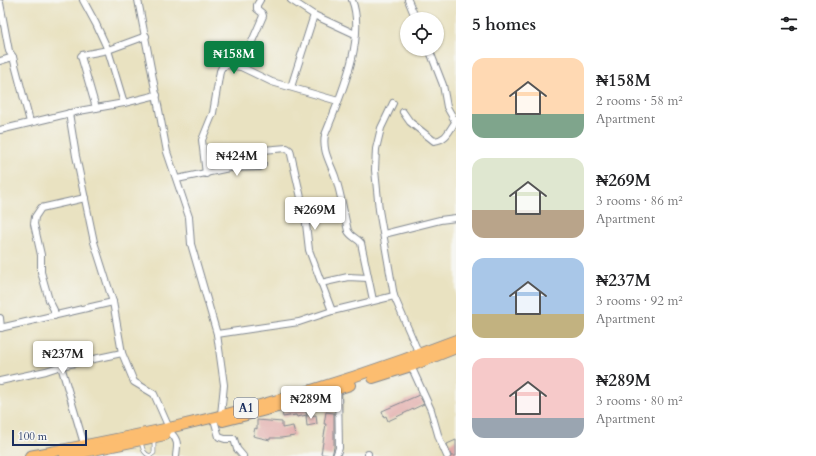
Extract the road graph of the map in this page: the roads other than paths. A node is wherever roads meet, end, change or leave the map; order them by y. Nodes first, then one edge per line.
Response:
1 (83, 0) edge
2 (138, 0) edge
3 (260, 0) edge
4 (291, 0) edge
5 (352, 0) edge
6 (408, 0) edge
7 (0, 3) edge
8 (413, 12) edge
9 (314, 15) junction
10 (355, 34) junction
11 (146, 36) junction
12 (108, 50) junction
13 (431, 56) edge
14 (13, 58) junction
15 (0, 61) edge
16 (241, 67) junction
17 (290, 87) junction
18 (157, 95) junction
19 (338, 101) junction
20 (124, 103) junction
21 (393, 103) dead end
22 (96, 108) junction
23 (403, 112) dead end
24 (69, 113) junction
25 (30, 122) junction
26 (456, 122) edge
27 (0, 130) edge
28 (206, 174) junction
29 (176, 179) junction
30 (85, 198) junction
31 (456, 218) edge
32 (384, 234) junction
33 (368, 278) junction
34 (321, 283) junction
35 (394, 296) junction
36 (373, 300) junction
37 (113, 302) junction
38 (332, 311) junction
39 (54, 316) junction
40 (0, 318) edge
41 (0, 328) edge
42 (217, 334) junction
43 (456, 340) edge
44 (456, 348) edge
45 (122, 353) junction
46 (419, 354) junction
47 (61, 366) junction
48 (411, 366) junction
49 (0, 381) edge
50 (338, 389) junction
51 (221, 415) junction
52 (215, 423) junction
53 (170, 431) junction
54 (154, 438) junction
55 (141, 441) junction
56 (89, 450) edge
57 (30, 456) edge
58 (65, 456) edge
59 (176, 456) edge
60 (243, 456) edge
61 (336, 456) edge
62 (447, 456) edge

1 - 12 street
2 - 11 street
3 - 16 street
4 - 9 street
5 - 10 street
6 - 8 street
7 - 14 street
9 - 10 street
9 - 17 street
10 - 19 street
11 - 12 street
11 - 18 street
12 - 20 street
12 - 22 street
13 - 26 street
14 - 15 street
14 - 25 street
16 - 17 street
16 - 28 street
17 - 19 street
18 - 20 street
18 - 29 street
19 - 33 street
20 - 22 street
21 - 32 street
22 - 24 street
23 - 26 street
24 - 25 street
24 - 30 street
25 - 27 street
28 - 29 street
28 - 34 street
29 - 42 street
30 - 37 street
30 - 39 street
31 - 32 street
32 - 35 street
33 - 34 street
33 - 36 street
34 - 38 street
35 - 36 street
35 - 46 street
36 - 38 street
37 - 39 street
37 - 45 street
38 - 42 street
39 - 41 street
40 - 41 street
42 - 51 street
43 - 46 highway, A1
44 - 48 highway, A1
45 - 47 street
45 - 53 street
46 - 51 highway, A1
47 - 49 street
47 - 56 street
48 - 50 highway, A1
48 - 62 street
50 - 52 highway, A1
50 - 61 street
51 - 53 highway, A1
52 - 53 highway, A1
52 - 60 street
53 - 54 highway, A1
53 - 56 highway, A1
53 - 59 street
54 - 55 highway, A1
54 - 55 lane
55 - 56 highway, A1
56 - 57 highway, A1
56 - 58 highway, A1

